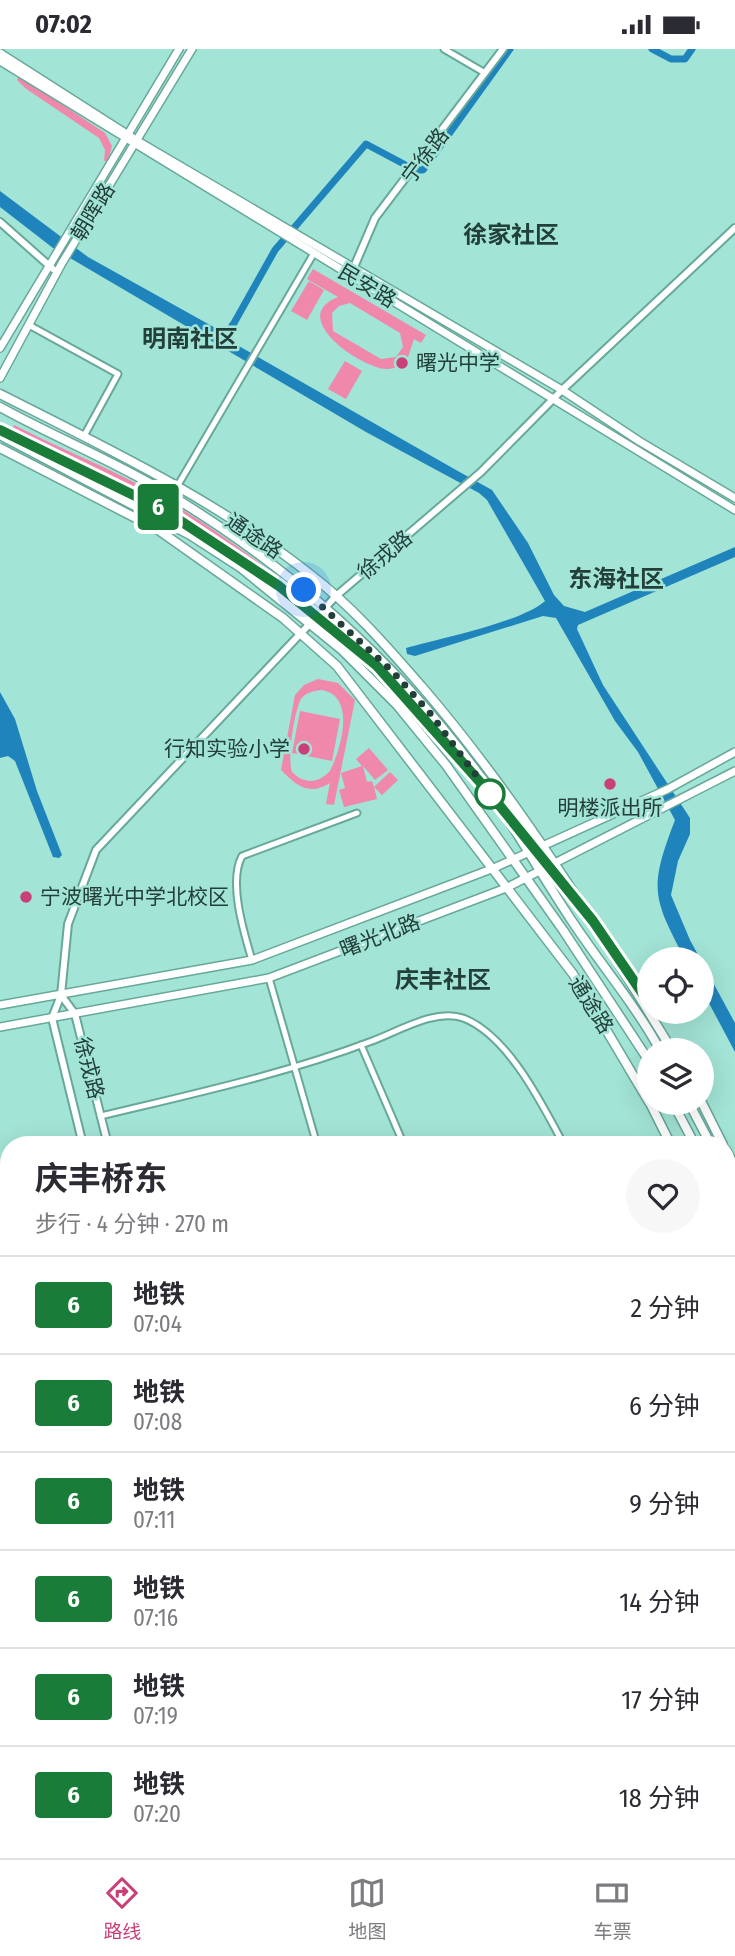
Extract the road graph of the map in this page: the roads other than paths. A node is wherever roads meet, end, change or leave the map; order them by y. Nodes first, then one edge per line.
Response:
1 (179, 49) edge
2 (192, 49) edge
3 (444, 49) edge
4 (503, 49) edge
5 (0, 53) edge
6 (0, 61) edge
7 (485, 73) junction
8 (126, 136) junction
9 (135, 142) junction
10 (0, 222) edge
11 (734, 231) edge
12 (302, 241) junction
13 (314, 253) junction
14 (50, 262) junction
15 (354, 267) junction
16 (57, 272) junction
17 (29, 325) junction
18 (0, 348) edge
19 (0, 378) edge
20 (562, 390) junction
21 (0, 394) edge
22 (554, 398) junction
23 (0, 407) edge
24 (0, 435) edge
25 (84, 436) junction
26 (0, 448) edge
27 (178, 485) junction
28 (735, 498) edge
29 (735, 510) edge
30 (336, 596) junction
31 (323, 609) junction
32 (311, 622) junction
33 (300, 633) junction
34 (735, 752) edge
35 (735, 771) edge
36 (357, 813) dead end
37 (544, 844) junction
38 (529, 852) junction
39 (513, 859) junction
40 (555, 861) junction
41 (494, 868) junction
42 (540, 869) junction
43 (526, 877) junction
44 (506, 888) junction
45 (252, 960) junction
46 (270, 978) junction
47 (61, 995) junction
48 (0, 1005) edge
49 (75, 1014) junction
50 (52, 1018) junction
51 (0, 1027) edge
52 (652, 1038) edge
53 (666, 1038) edge
54 (637, 1043) edge
55 (361, 1045) junction
56 (293, 1066) junction
57 (637, 1082) edge
58 (656, 1115) edge
59 (679, 1115) edge
60 (695, 1115) edge
61 (708, 1115) edge
62 (101, 1116) junction
63 (81, 1136) edge
64 (106, 1136) edge
65 (314, 1136) edge
66 (400, 1136) edge
67 (559, 1136) edge
68 (666, 1136) edge
69 (690, 1136) edge
70 (706, 1136) edge
71 (718, 1136) edge

1 - 8 main road, 朝晖路
2 - 9 main road, 朝晖路
3 - 7 street
4 - 7 street, 宁徐路
5 - 8 main road, 民安路
6 - 8 main road, 民安路
7 - 15 street, 宁徐路
8 - 9 main road, 民安路
8 - 14 main road, 朝晖路
9 - 12 main road, 民安路
9 - 16 main road, 朝晖路
10 - 14 street
11 - 20 street, 徐戎路
12 - 13 main road, 民安路
12 - 15 main road, 民安路
13 - 22 main road, 民安路
13 - 27 street
14 - 16 street
14 - 18 main road, 朝晖路
15 - 20 main road, 民安路
16 - 17 main road, 朝晖路
17 - 19 main road, 朝晖路
17 - 25 street
20 - 22 street, 徐戎路
20 - 28 main road, 民安路
21 - 25 main road, 通途路
22 - 29 main road, 民安路
22 - 30 street, 徐戎路
23 - 31 main road, 通途路
24 - 32 main road, 通途路
25 - 27 main road, 通途路
26 - 33 main road, 通途路
27 - 30 main road, 通途路
30 - 31 street, 徐戎路
30 - 37 main road, 通途路
31 - 32 street, 徐戎路
31 - 38 main road, 通途路
32 - 33 street, 徐戎路
32 - 39 main road, 通途路
33 - 41 main road, 通途路
33 - 47 street, 徐戎路
34 - 37 main road, 曙光北路
35 - 40 main road, 曙光北路
36 - 45 street
37 - 38 main road, 曙光北路
37 - 40 main road, 通途路
38 - 39 main road, 曙光北路
38 - 42 main road, 通途路
39 - 41 main road, 曙光北路
39 - 43 main road, 通途路
40 - 42 main road, 曙光北路
40 - 53 main road, 通途路
41 - 44 main road, 通途路
41 - 45 main road, 曙光北路
42 - 43 main road, 曙光北路
42 - 52 main road, 通途路
43 - 44 main road, 曙光北路
43 - 54 main road, 通途路
44 - 46 main road, 曙光北路
44 - 57 main road, 通途路
45 - 47 main road, 曙光北路
46 - 49 main road, 曙光北路
46 - 56 street
47 - 48 main road, 曙光北路
47 - 49 street, 徐戎路
47 - 50 street, 徐戎路
49 - 50 main road, 曙光北路
49 - 62 street, 徐戎路
50 - 51 main road, 曙光北路
50 - 63 street, 徐戎路
55 - 56 street
55 - 66 street
55 - 67 street
56 - 62 street
56 - 65 street
58 - 68 main road, 通途路
59 - 69 main road
60 - 70 main road
61 - 71 main road
62 - 64 street, 徐戎路

